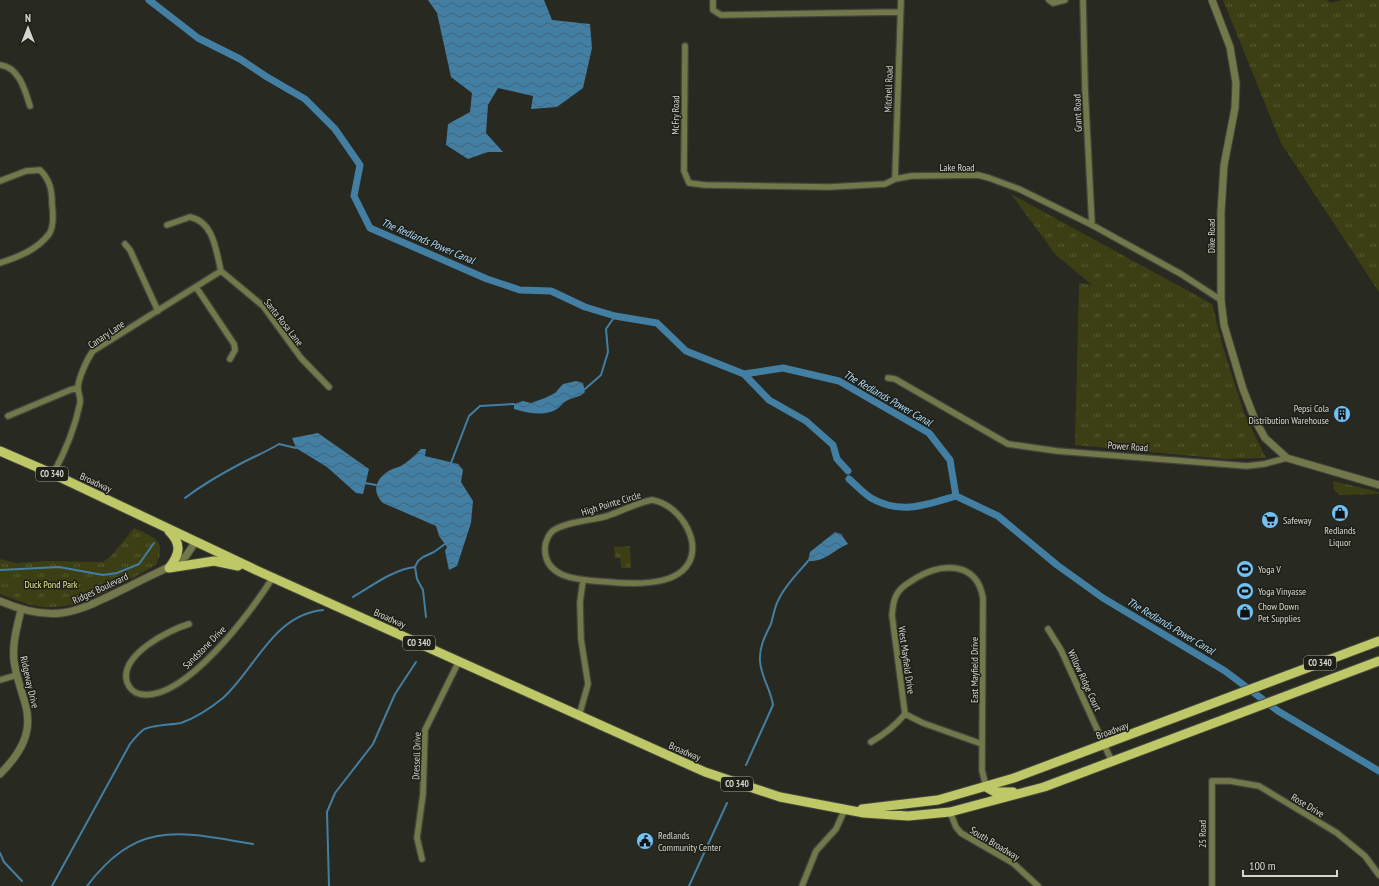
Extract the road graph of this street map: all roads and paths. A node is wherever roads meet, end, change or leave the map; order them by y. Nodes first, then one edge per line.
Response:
1 (713, 0) edge
2 (901, 0) edge
3 (1049, 0) edge
4 (1065, 0) edge
5 (1083, 0) edge
6 (1212, 0) edge
7 (900, 12) junction
8 (685, 46) dead end
9 (0, 65) edge
10 (30, 106) dead end
11 (895, 179) junction
12 (0, 180) edge
13 (689, 183) joint
14 (167, 225) dead end
15 (1092, 226) junction
16 (125, 244) dead end
17 (0, 263) edge
18 (221, 271) junction
19 (196, 287) junction
20 (1221, 300) junction
21 (158, 311) junction
22 (230, 359) dead end
23 (888, 378) dead end
24 (329, 387) dead end
25 (78, 388) junction
26 (8, 416) dead end
27 (0, 452) edge
28 (1287, 458) junction
29 (53, 474) junction
30 (1379, 485) edge
31 (160, 524) junction
32 (196, 541) junction
33 (169, 568) junction
34 (956, 568) joint
35 (258, 571) junction
36 (273, 577) junction
37 (583, 580) junction
38 (0, 601) edge
39 (21, 610) junction
40 (189, 624) dead end
41 (1048, 629) dead end
42 (1379, 641) edge
43 (1379, 658) edge
44 (459, 661) junction
45 (1379, 661) edge
46 (1379, 665) edge
47 (1346, 673) junction
48 (16, 675) junction
49 (0, 680) edge
50 (905, 714) junction
51 (579, 716) junction
52 (871, 742) dead end
53 (982, 744) junction
54 (1104, 744) junction
55 (1112, 762) junction
56 (0, 774) edge
57 (1212, 782) joint
58 (1053, 784) junction
59 (986, 786) junction
60 (845, 809) junction
61 (950, 812) junction
62 (422, 859) dead end
63 (1379, 875) edge
64 (802, 886) edge
65 (1038, 886) edge
66 (1212, 886) edge

1 - 7 street
2 - 7 street, Mitchell Road
3 - 4 street
5 - 15 street, Grant Road
6 - 20 street, Dike Road
7 - 11 street, Mitchell Road
8 - 13 street, McFry Road
9 - 10 street
11 - 13 street, Lake Road
11 - 15 street, Lake Road
12 - 17 street
14 - 18 street
15 - 20 street, Lake Road
16 - 21 street
18 - 19 street, Canary Lane
18 - 24 street, Santa Rosa Lane
19 - 21 street, Canary Lane
19 - 22 street
20 - 28 street, Dike Road
21 - 25 street, Canary Lane
23 - 28 street, Power Road
25 - 26 street
25 - 29 street, Canary Lane
27 - 29 main road, Broadway / CO 340
28 - 30 street
29 - 31 main road, Broadway / CO 340
31 - 32 main road, Broadway / CO 340
31 - 33 main road
32 - 33 street, Ridges Boulevard
32 - 35 main road, Broadway / CO 340
33 - 35 main road
33 - 39 street, Ridges Boulevard
34 - 50 street, West Mayfield Drive
34 - 53 street, East Mayfield Drive
35 - 36 main road, Broadway / CO 340
36 - 40 street, Sandstone Drive
36 - 44 main road, Broadway / CO 340
37 - 37 street, High Pointe Circle
37 - 51 street
38 - 39 street, Ridges Boulevard
39 - 48 street, Ridgeway Drive
41 - 54 street, Willow Ridge Court
42 - 54 main road, Broadway / CO 340
43 - 47 main road
44 - 51 main road, Broadway / CO 340
44 - 62 street, Dressell Drive
45 - 47 main road, Broadway / CO 340
46 - 47 main road
47 - 55 main road, Broadway / CO 340
48 - 49 street
48 - 56 street, Ridgeway Drive
50 - 52 street
50 - 53 street
51 - 60 main road, Broadway / CO 340
53 - 59 street, East Mayfield Drive
54 - 55 street, Willow Ridge Court
54 - 59 main road, Broadway / CO 340
55 - 58 main road, Broadway / CO 340
57 - 63 street, Rose Drive
57 - 66 street, 25 Road
58 - 59 main road
58 - 61 main road, Broadway / CO 340
59 - 60 main road, Broadway / CO 340
60 - 61 main road, Broadway / CO 340
60 - 64 street
61 - 65 street, South Broadway

